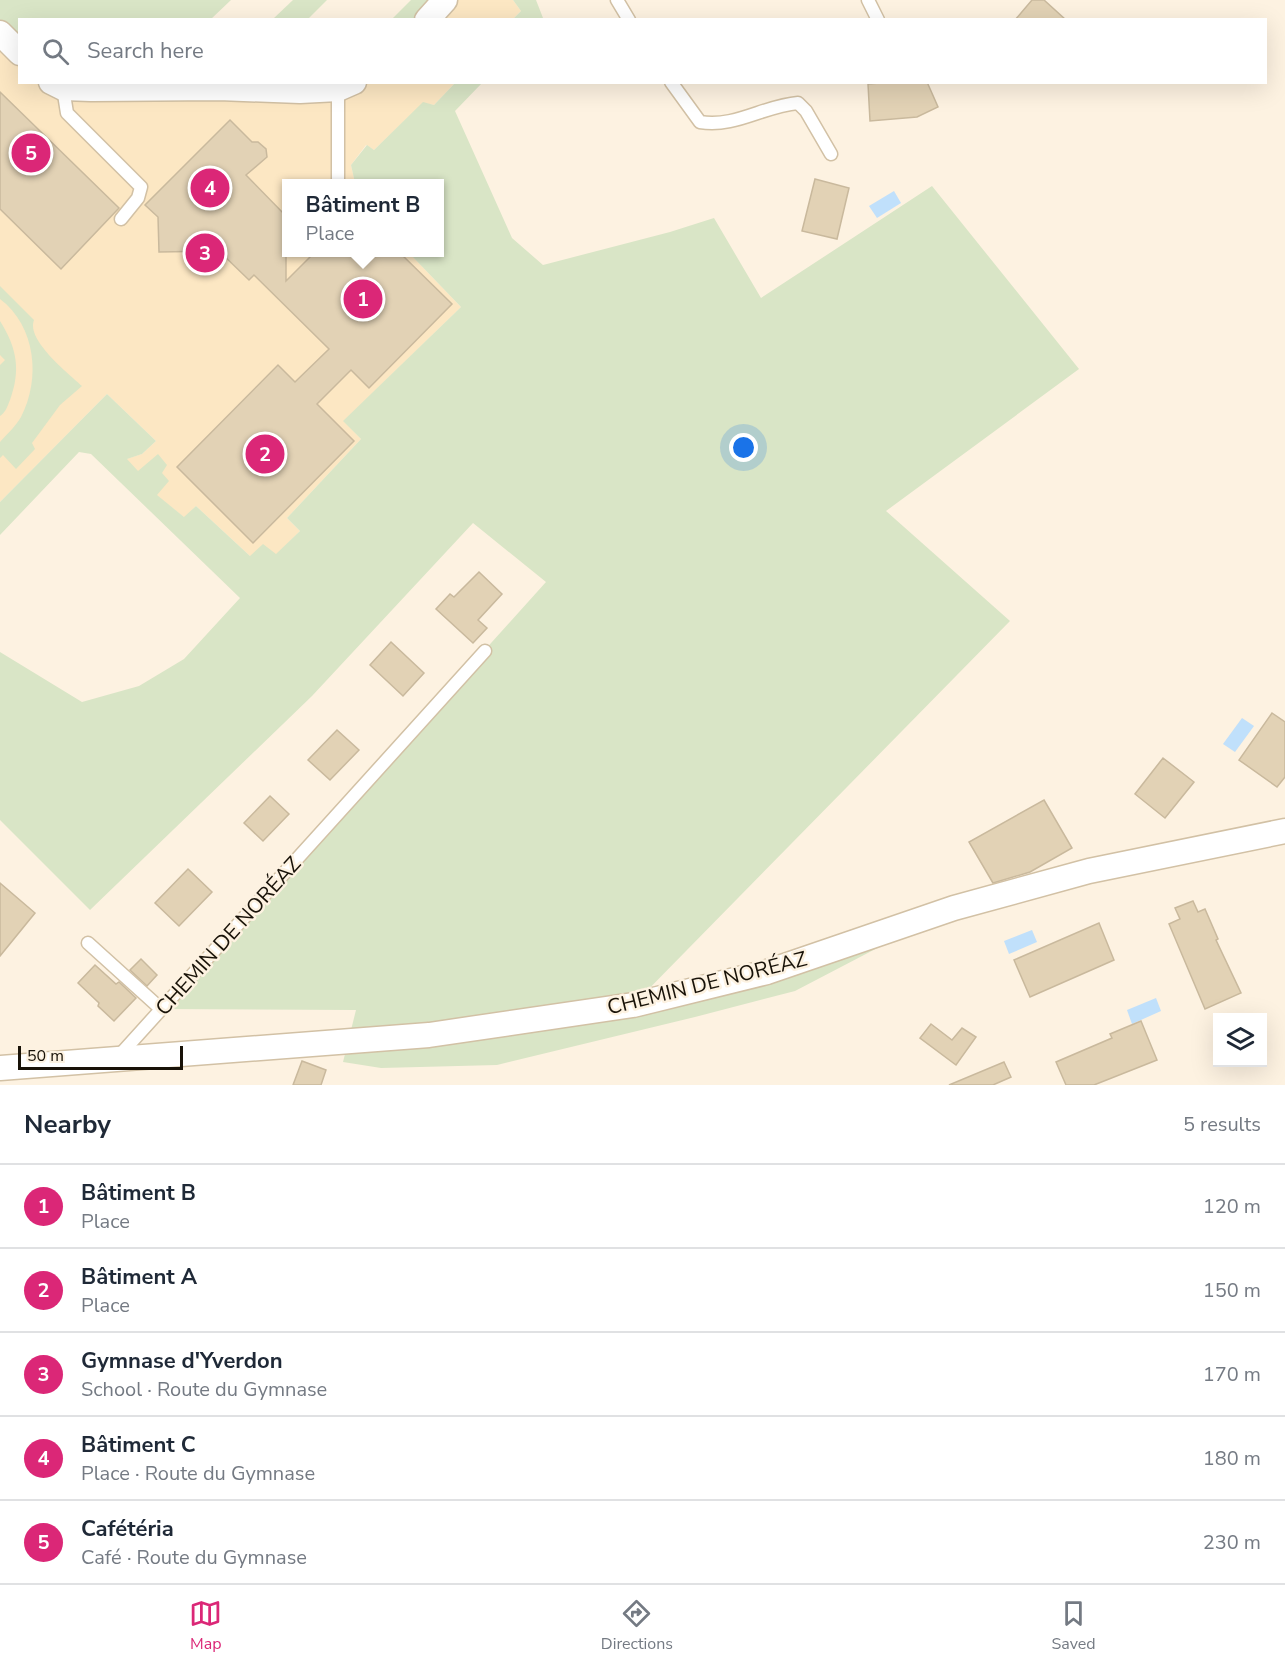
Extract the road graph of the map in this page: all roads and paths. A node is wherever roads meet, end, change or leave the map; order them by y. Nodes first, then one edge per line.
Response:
1 (445, 0) edge
2 (617, 0) edge
3 (868, 0) edge
4 (429, 18) edge
5 (628, 18) edge
6 (877, 18) edge
7 (0, 33) edge
8 (18, 51) edge
9 (672, 84) edge
10 (57, 85) edge
11 (346, 86) edge
12 (831, 154) dead end
13 (338, 179) edge
14 (121, 219) dead end
15 (485, 651) dead end
16 (1285, 831) edge
17 (88, 943) dead end
18 (161, 1009) junction
19 (115, 1060) junction
20 (0, 1068) edge

1 - 4 street
2 - 5 lane
3 - 6 lane
7 - 8 street
9 - 12 lane
10 - 11 street
10 - 14 lane
11 - 13 lane
15 - 18 lane, CHEMIN DE NORÉAZ
16 - 19 street, CHEMIN DE NORÉAZ
17 - 18 lane
18 - 19 lane, CHEMIN DE NORÉAZ
19 - 20 street, CHEMIN DE NORÉAZ

